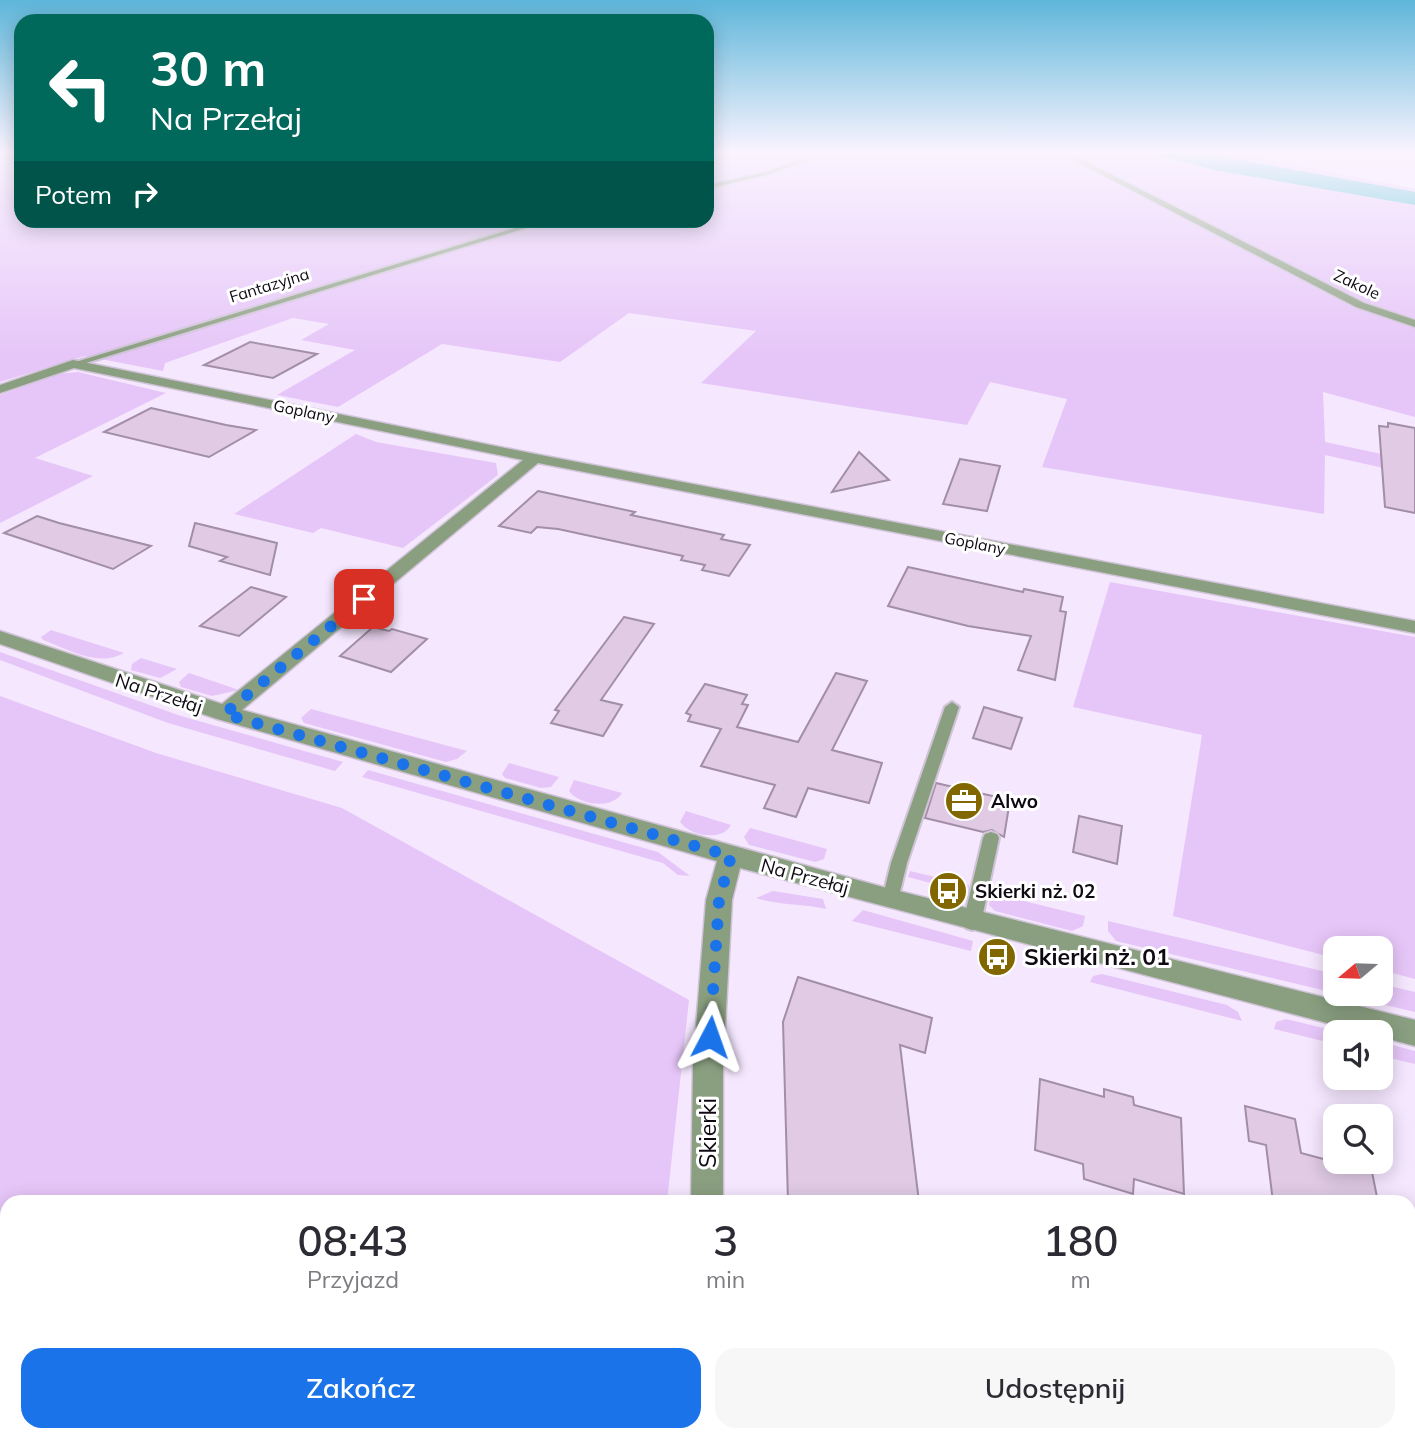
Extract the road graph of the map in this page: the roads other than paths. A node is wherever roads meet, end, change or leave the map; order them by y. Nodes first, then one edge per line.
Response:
1 (1195, 220) edge
2 (523, 228) edge
3 (1415, 324) edge
4 (74, 364) junction
5 (0, 389) edge
6 (535, 458) junction
7 (1415, 627) edge
8 (0, 637) edge
9 (952, 707) dead end
10 (224, 714) junction
11 (991, 838) dead end
12 (731, 856) junction
13 (890, 900) junction
14 (972, 923) junction
15 (1415, 1033) edge
16 (707, 1195) edge

1 - 3 street, Zakole
2 - 4 lane, Fantazyjna
4 - 5 street, Fantazyjna
4 - 6 street, Goplany
6 - 7 street, Goplany
6 - 10 street
8 - 10 street, Na Przełaj
9 - 13 lane
10 - 12 street, Na Przełaj
11 - 14 lane
12 - 13 street, Na Przełaj
12 - 16 street, Skierki
13 - 14 street, Na Przełaj
14 - 15 street, Na Przełaj

